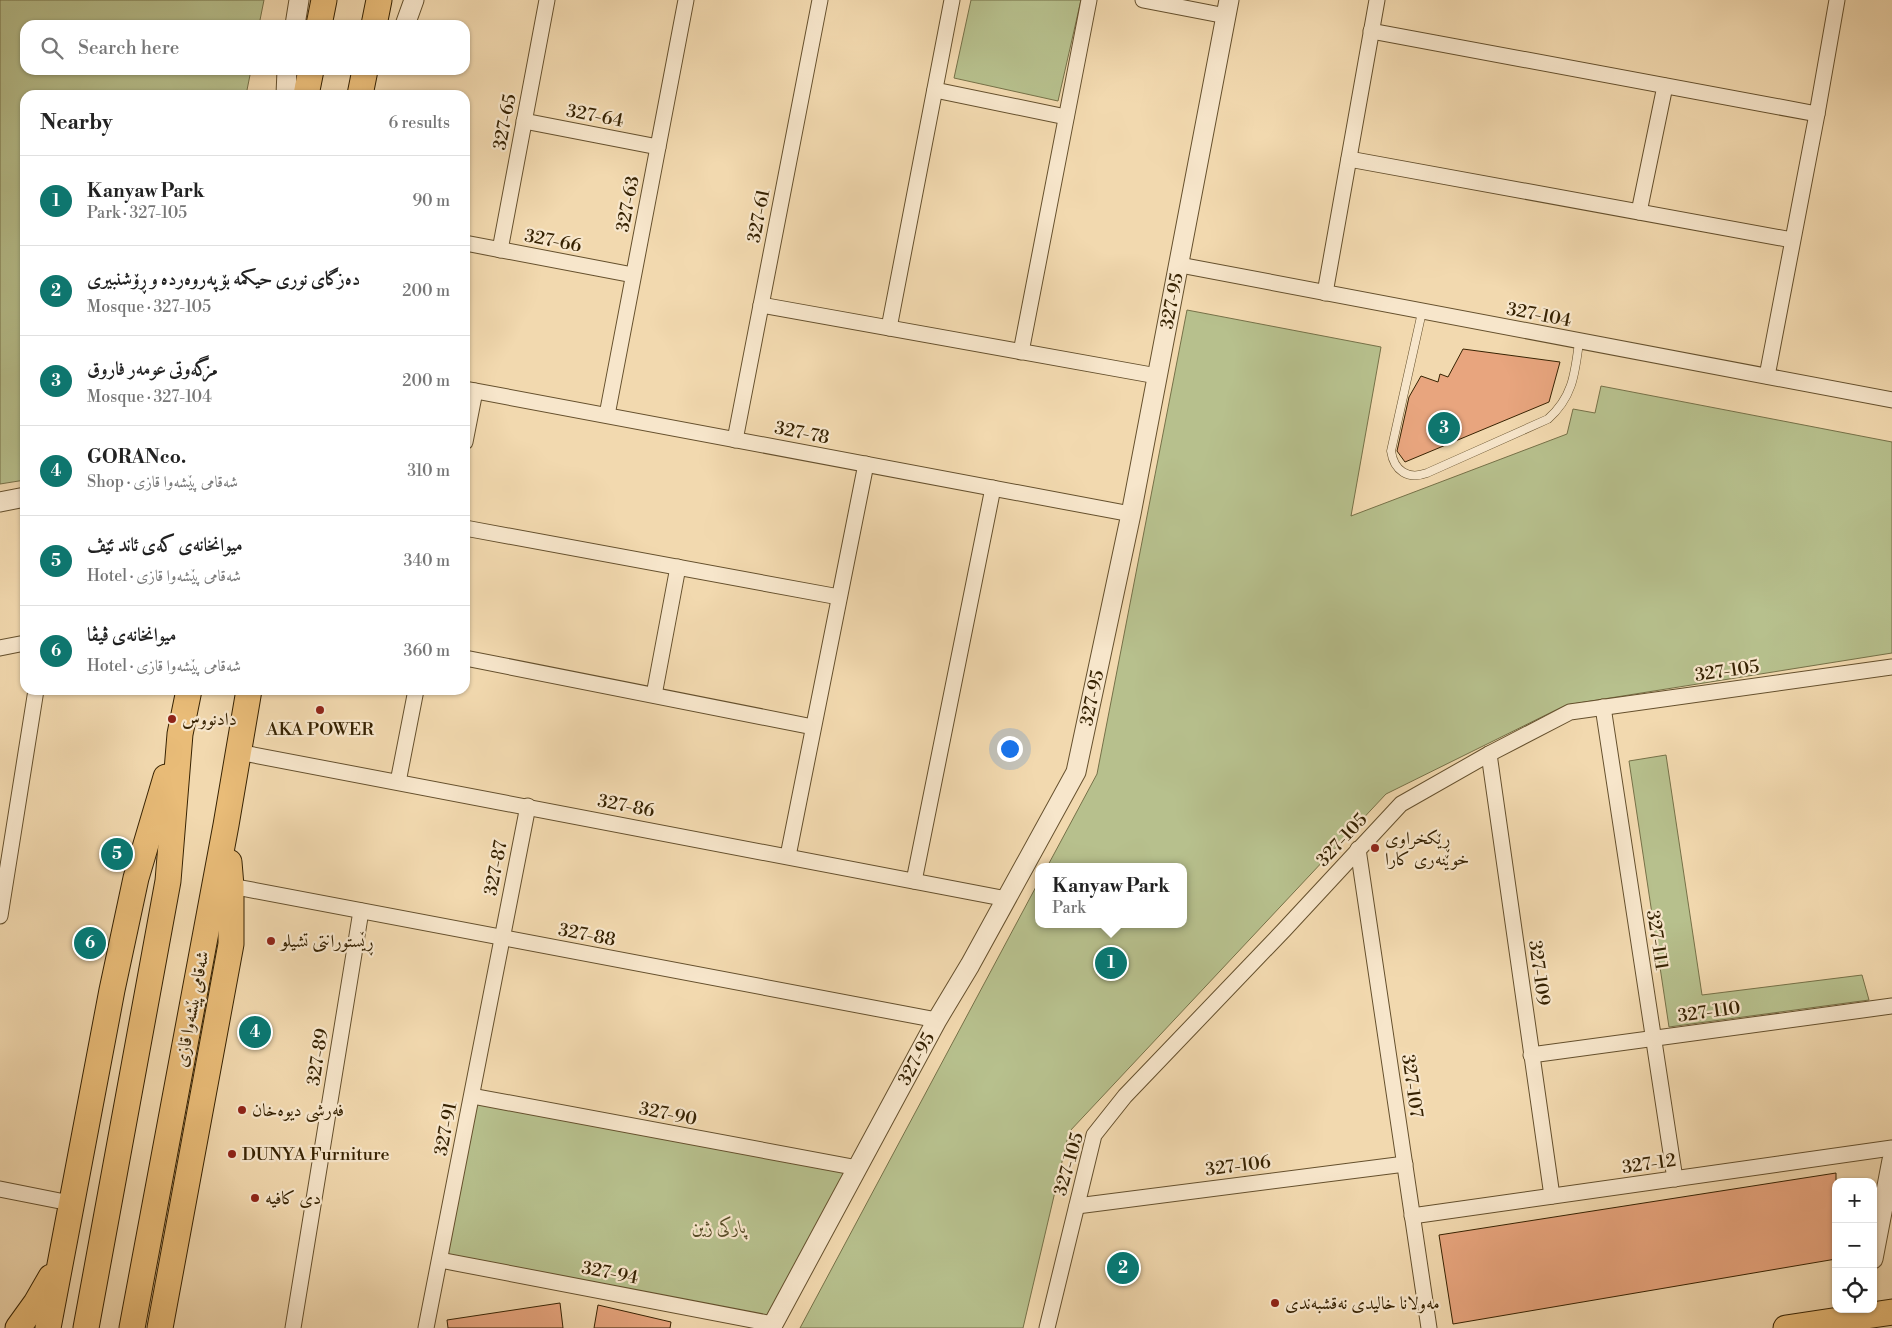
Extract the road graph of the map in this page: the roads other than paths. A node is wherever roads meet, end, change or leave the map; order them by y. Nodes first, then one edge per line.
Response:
1 (299, 0) edge
2 (324, 0) edge
3 (378, 0) edge
4 (414, 0) edge
5 (547, 0) edge
6 (686, 0) edge
7 (820, 0) edge
8 (952, 0) edge
9 (1089, 0) edge
10 (1144, 0) edge
11 (1376, 0) edge
12 (1837, 0) edge
13 (1228, 8) edge
14 (296, 20) edge
15 (320, 20) edge
16 (375, 20) edge
17 (408, 20) edge
18 (1371, 31) junction
19 (287, 75) edge
20 (310, 75) edge
21 (1666, 86) junction
22 (286, 90) edge
23 (307, 90) edge
24 (935, 90) junction
25 (1817, 114) junction
26 (1066, 118) junction
27 (524, 121) junction
28 (658, 147) junction
29 (1349, 159) junction
30 (1639, 212) junction
31 (1792, 240) junction
32 (470, 244) edge
33 (500, 250) junction
34 (1180, 265) junction
35 (633, 275) junction
36 (1326, 293) junction
37 (761, 305) junction
38 (1422, 312) junction
39 (889, 328) junction
40 (1579, 342) junction
41 (1021, 352) junction
42 (1158, 376) junction
43 (1767, 376) junction
44 (470, 390) edge
45 (1892, 399) edge
46 (607, 415) junction
47 (734, 440) junction
48 (866, 464) junction
49 (993, 488) junction
50 (20, 499) edge
51 (0, 502) edge
52 (1131, 514) junction
53 (470, 529) edge
54 (678, 567) junction
55 (839, 597) junction
56 (20, 644) edge
57 (0, 648) edge
58 (470, 659) edge
59 (1892, 667) edge
60 (35, 695) edge
61 (188, 695) edge
62 (248, 695) edge
63 (415, 695) edge
64 (654, 695) junction
65 (1603, 707) junction
66 (814, 727) junction
67 (180, 734) junction
68 (238, 752) junction
69 (1489, 754) junction
70 (398, 782) junction
71 (528, 806) junction
72 (226, 825) junction
73 (1358, 850) junction
74 (788, 856) junction
75 (914, 881) junction
76 (231, 886) junction
77 (1006, 899) junction
78 (361, 911) junction
79 (0, 916) edge
80 (502, 938) junction
81 (1892, 1006) edge
82 (937, 1020) junction
83 (1653, 1039) junction
84 (1531, 1055) junction
85 (472, 1096) junction
86 (1892, 1148) edge
87 (1892, 1160) edge
88 (1405, 1164) junction
89 (858, 1168) junction
90 (1675, 1179) junction
91 (0, 1189) edge
92 (1552, 1196) junction
93 (70, 1203) junction
94 (1077, 1206) junction
95 (1412, 1216) junction
96 (1877, 1237) edge
97 (62, 1257) junction
98 (440, 1260) junction
99 (1892, 1312) edge
100 (1864, 1313) edge
101 (1877, 1313) edge
102 (772, 1326) edge
103 (18, 1328) edge
104 (48, 1328) edge
105 (86, 1328) edge
106 (132, 1328) edge
107 (160, 1328) edge
108 (293, 1328) edge
109 (426, 1328) edge
110 (1047, 1328) edge
111 (1429, 1328) edge
112 (1786, 1328) edge

1 - 14 street
2 - 15 highway
3 - 16 highway
4 - 17 street
5 - 27 street, 327-65
6 - 28 street, 327-63
7 - 37 street, 327-61
8 - 24 street
9 - 26 street
10 - 13 street
11 - 18 street
12 - 25 street
13 - 34 street, 327-95
18 - 21 street
18 - 29 street
19 - 22 street
20 - 23 highway
21 - 25 street
21 - 30 street
24 - 26 street
24 - 39 street
25 - 31 street
26 - 41 street
27 - 28 street, 327-64
27 - 33 street, 327-65
28 - 35 street, 327-63
29 - 30 street
29 - 36 street
30 - 31 street
31 - 43 street
32 - 33 street, 327-66
33 - 35 street, 327-66
34 - 36 street, 327-104
34 - 42 street, 327-95
35 - 46 street, 327-63
36 - 38 street, 327-104
37 - 39 street
37 - 47 street, 327-61
38 - 40 street, 327-104
38 - 40 lane
39 - 41 street
40 - 43 street, 327-104
41 - 42 street
42 - 52 street, 327-95
43 - 45 street, 327-104
44 - 46 street, 327-78
46 - 47 street, 327-78
47 - 48 street, 327-78
48 - 49 street, 327-78
48 - 55 street
49 - 52 street, 327-78
49 - 75 street
50 - 51 street
52 - 77 street, 327-95
53 - 54 street
54 - 55 street
54 - 64 street
55 - 66 street
56 - 57 street
58 - 64 street
59 - 65 street, 327-105
60 - 79 street
61 - 67 highway
62 - 68 highway, شەقامی پێشەوا قازی
63 - 70 street
64 - 66 street
65 - 69 street, 327-105
65 - 83 street, 327-111
66 - 74 street
67 - 93 highway
67 - 105 highway
68 - 70 street, 327-86
68 - 72 highway, شەقامی پێشەوا قازی
69 - 73 street, 327-105
69 - 84 street, 327-109
70 - 71 street, 327-86
71 - 74 street, 327-86
71 - 80 street, 327-87
72 - 76 highway
72 - 106 highway, شەقامی پێشەوا قازی
73 - 88 street, 327-107
73 - 94 street, 327-105
74 - 75 street, 327-86
75 - 77 street, 327-86
76 - 78 street, 327-88
76 - 107 highway
77 - 82 street, 327-95
78 - 80 street, 327-88
78 - 108 street, 327-89
80 - 82 street, 327-88
80 - 85 street, 327-91
81 - 83 street, 327-110
82 - 89 street, 327-95
83 - 84 street, 327-110
83 - 90 street, 327-111
84 - 92 street, 327-109
85 - 89 street, 327-90
85 - 98 street, 327-91
86 - 90 street, 327-12
87 - 96 street
88 - 94 street, 327-106
88 - 95 street, 327-107
89 - 102 street, 327-95
90 - 92 street, 327-12
91 - 93 street
92 - 95 street, 327-12
93 - 97 highway
94 - 110 street, 327-105
95 - 111 street, 327-107
97 - 103 highway
97 - 104 highway
98 - 102 street, 327-94
98 - 109 street, 327-91
99 - 101 highway
100 - 112 highway

